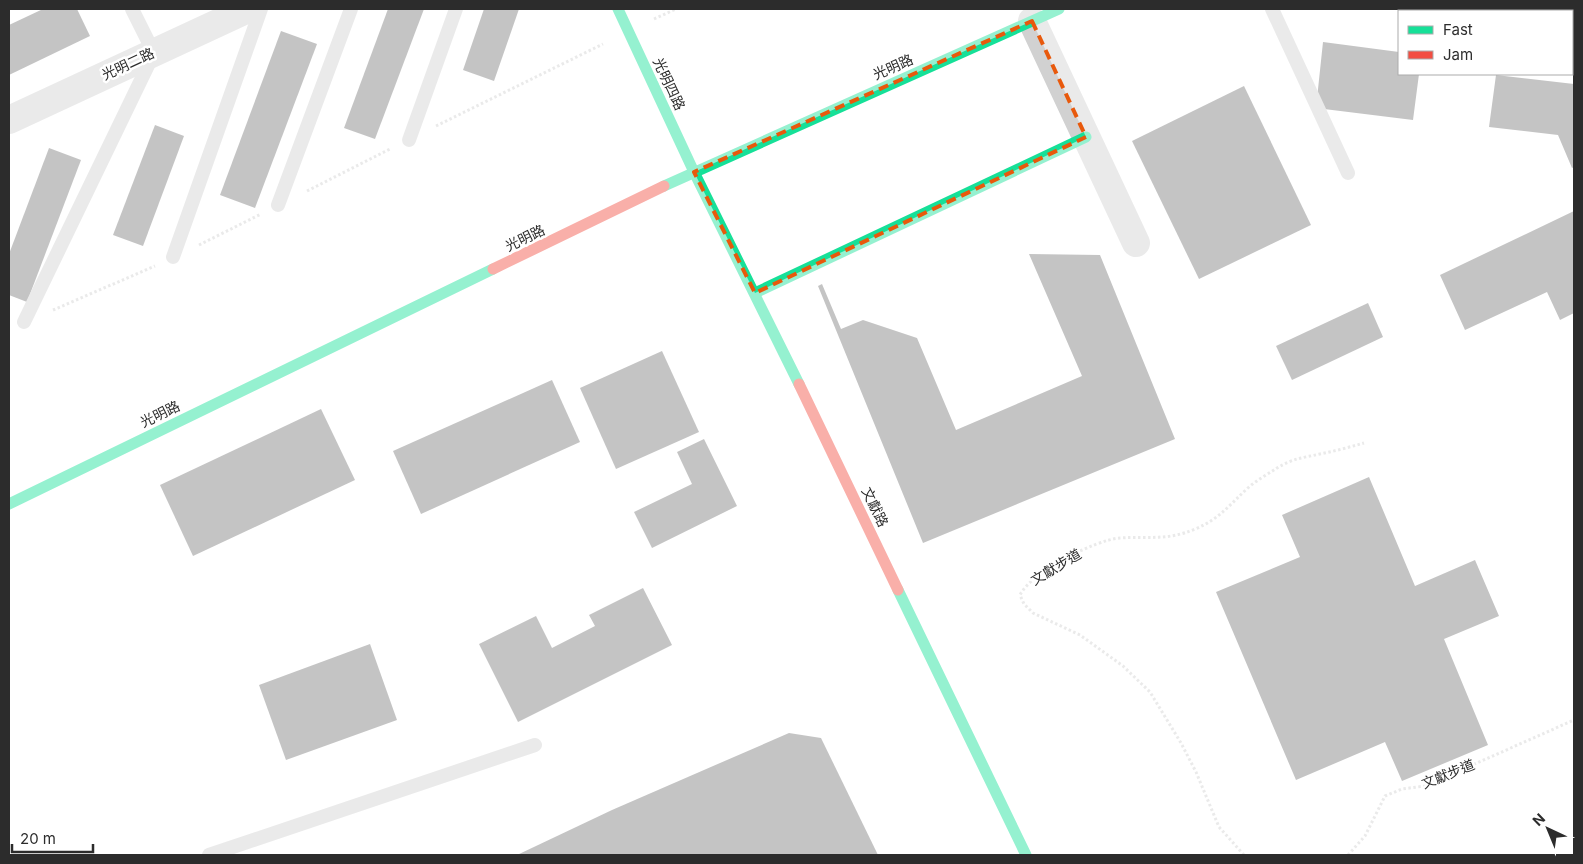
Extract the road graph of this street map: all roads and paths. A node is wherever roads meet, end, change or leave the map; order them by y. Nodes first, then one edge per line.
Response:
1 (132, 9) edge
2 (248, 9) edge
3 (261, 9) edge
4 (351, 9) edge
5 (456, 9) edge
6 (618, 9) edge
7 (676, 9) edge
8 (1059, 9) edge
9 (1272, 9) edge
10 (1032, 21) junction
11 (628, 32) junction
12 (154, 53) junction
13 (9, 120) edge
14 (1086, 137) junction
15 (409, 140) junction
16 (694, 172) junction
17 (1348, 173) dead end
18 (278, 205) junction
19 (1136, 243) dead end
20 (173, 258) junction
21 (755, 293) junction
22 (24, 322) joint
23 (1364, 443) dead end
24 (9, 504) edge
25 (1574, 720) edge
26 (535, 745) dead end
27 (209, 855) edge
28 (1026, 855) edge
29 (1244, 855) edge
30 (1348, 855) edge

1 - 12 lane
2 - 12 street, 光明二路
3 - 20 lane
4 - 18 lane
5 - 15 lane
6 - 11 street, 光明四路
7 - 11 path
8 - 10 street, 光明路
9 - 17 lane
10 - 14 street
10 - 16 street, 光明路
11 - 15 path
11 - 16 street, 光明四路
12 - 13 street, 光明二路
12 - 22 lane
14 - 19 street
14 - 21 street
15 - 18 path
16 - 21 street, 文獻路
16 - 24 street, 光明路
18 - 20 path
20 - 22 path
21 - 28 street, 文獻路
23 - 29 path, 文獻步道
25 - 30 path, 文獻步道
26 - 27 lane

